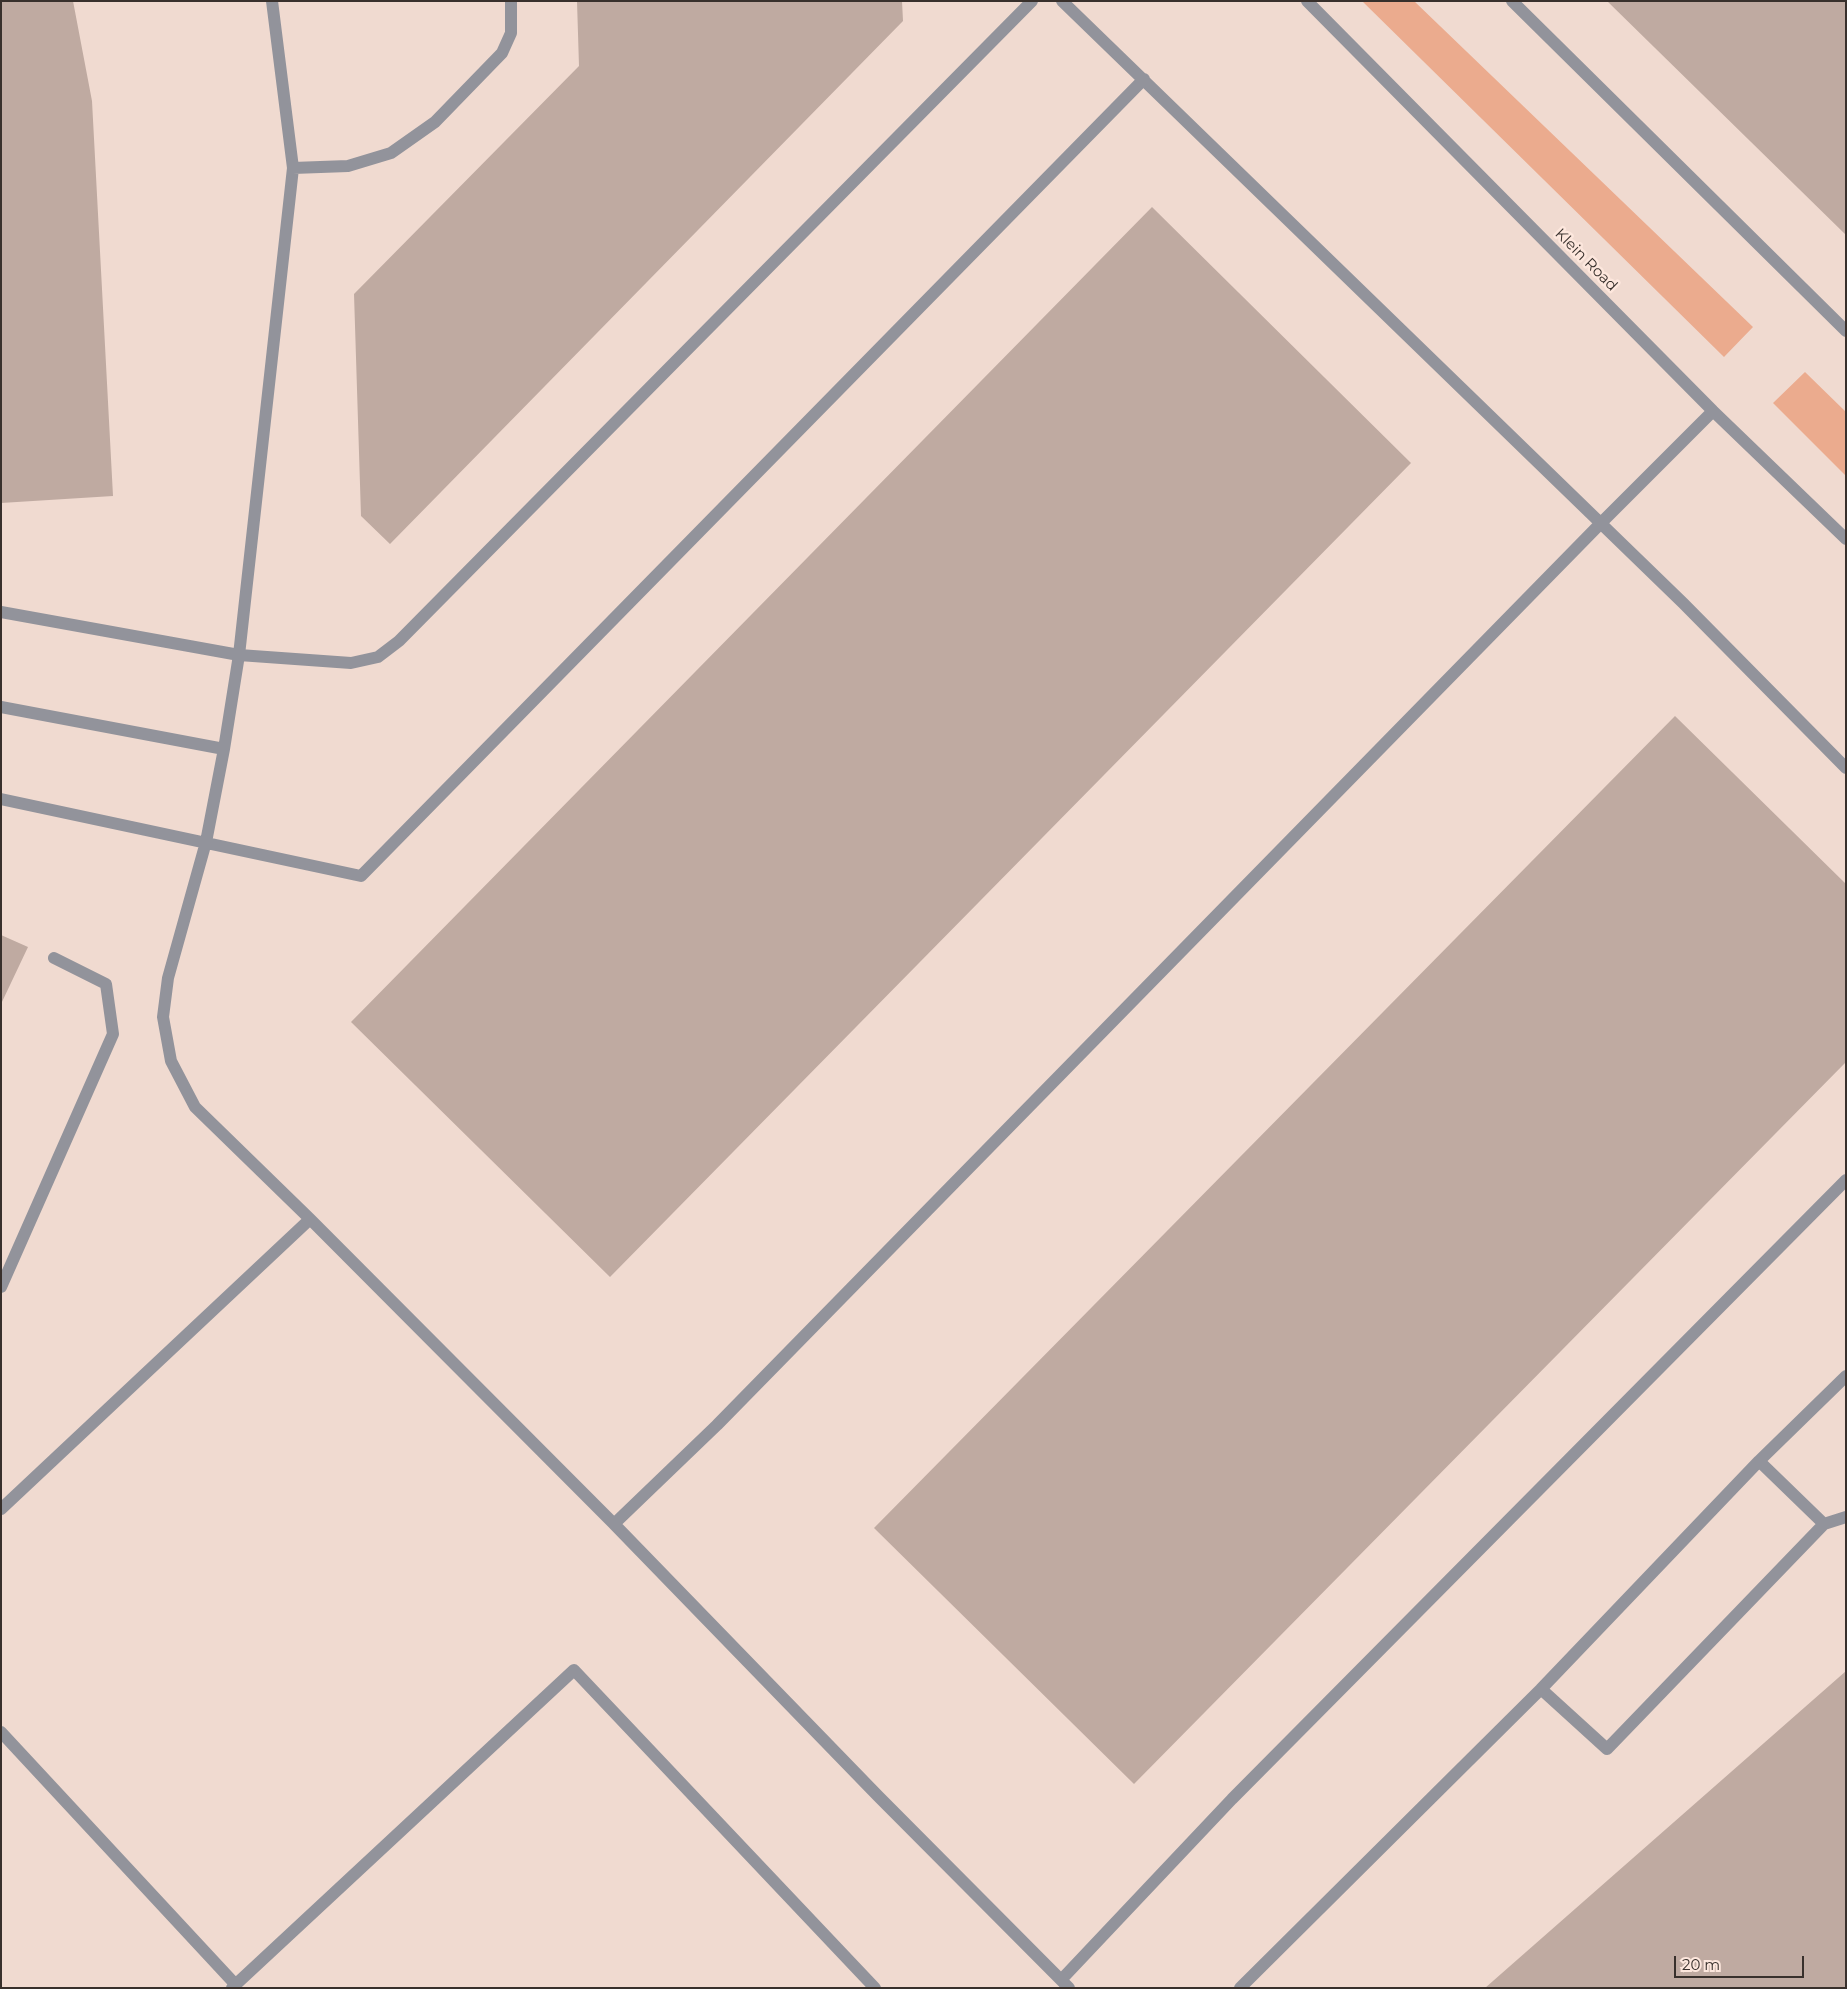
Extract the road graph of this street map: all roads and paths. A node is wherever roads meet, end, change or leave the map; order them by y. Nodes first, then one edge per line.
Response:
1 (272, 1) edge
2 (511, 1) edge
3 (1032, 1) edge
4 (1062, 1) edge
5 (1307, 1) edge
6 (1512, 1) edge
7 (1144, 79) junction
8 (293, 168) junction
9 (1846, 331) edge
10 (1713, 411) junction
11 (1601, 523) junction
12 (1846, 538) edge
13 (1, 612) edge
14 (239, 655) junction
15 (1, 707) edge
16 (224, 749) junction
17 (1846, 768) edge
18 (1, 799) edge
19 (206, 842) junction
20 (54, 958) dead end
21 (1846, 1180) edge
22 (310, 1219) junction
23 (1, 1287) edge
24 (1846, 1376) edge
25 (1759, 1461) junction
26 (1, 1510) edge
27 (1846, 1517) edge
28 (614, 1524) junction
29 (1824, 1524) junction
30 (1541, 1689) junction
31 (1, 1732) edge
32 (1065, 1984) edge
33 (234, 1986) edge
34 (1245, 1986) edge
35 (875, 1988) edge

1 - 8 street
2 - 8 street
3 - 14 street
4 - 7 street
5 - 10 street, Klein Road
6 - 9 street
7 - 11 street
7 - 19 street
8 - 14 street
10 - 11 street
10 - 12 street, Klein Road
11 - 17 street
11 - 28 street
13 - 14 street
14 - 16 street
15 - 16 street
16 - 19 street
18 - 19 street
19 - 22 street
20 - 23 street
21 - 32 street
22 - 26 street
22 - 28 street
24 - 25 street
25 - 29 street
25 - 30 street
27 - 29 street
28 - 32 street
29 - 30 street
30 - 34 street
31 - 33 street
33 - 35 street

